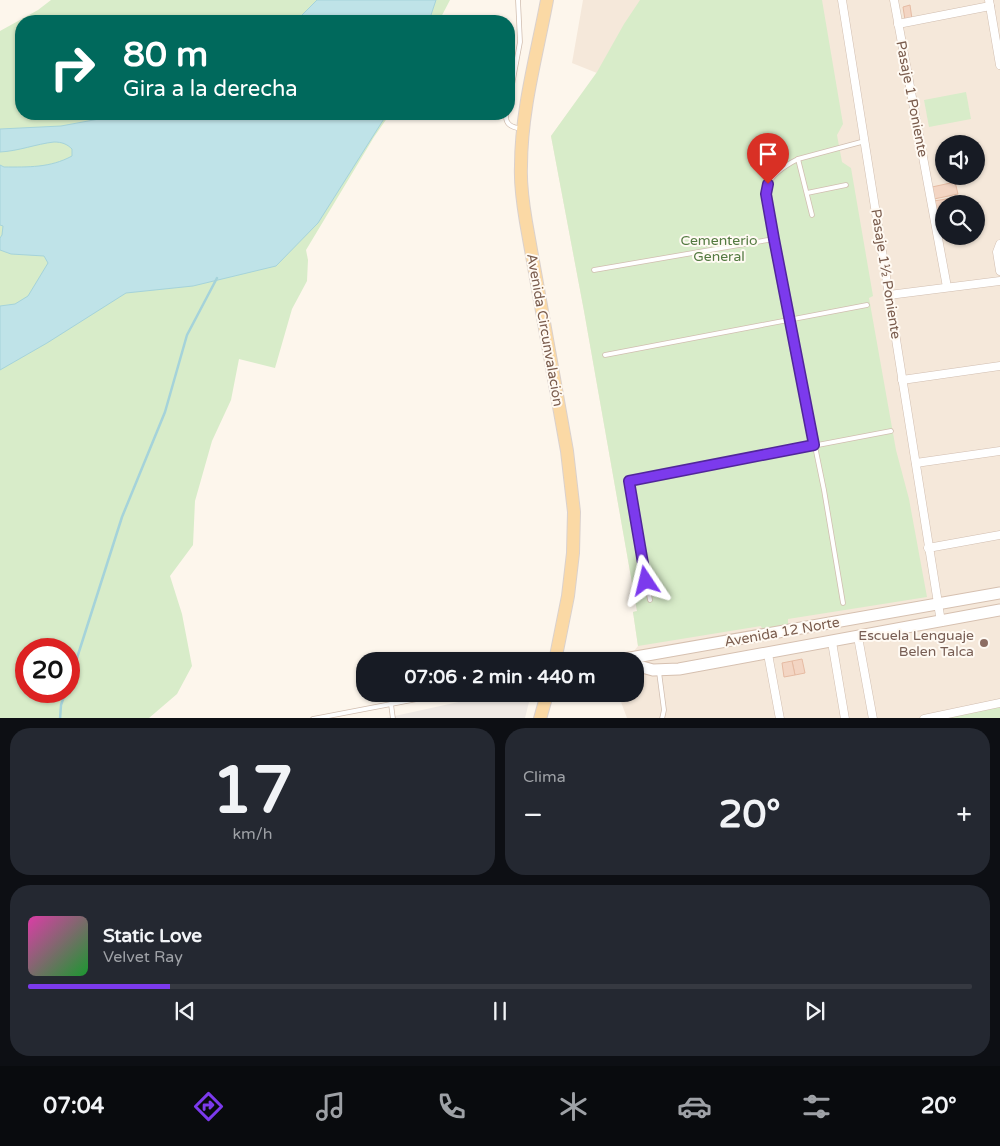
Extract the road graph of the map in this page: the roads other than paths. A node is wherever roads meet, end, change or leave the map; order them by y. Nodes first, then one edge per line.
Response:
1 (518, 0) edge
2 (547, 0) edge
3 (842, 0) edge
4 (894, 0) edge
5 (989, 3) edge
6 (898, 24) junction
7 (1000, 60) edge
8 (515, 69) edge
9 (506, 120) edge
10 (524, 130) junction
11 (865, 141) junction
12 (798, 159) junction
13 (846, 185) dead end
14 (807, 193) junction
15 (812, 215) dead end
16 (774, 239) junction
17 (1000, 244) edge
18 (594, 270) dead end
19 (1000, 271) edge
20 (1000, 281) edge
21 (947, 287) junction
22 (889, 295) junction
23 (868, 305) dead end
24 (789, 319) junction
25 (604, 355) dead end
26 (1000, 366) edge
27 (902, 380) junction
28 (891, 431) dead end
29 (814, 445) junction
30 (1000, 450) edge
31 (916, 464) junction
32 (1000, 534) edge
33 (928, 548) junction
34 (1000, 593) edge
35 (650, 600) dead end
36 (843, 603) dead end
37 (938, 605) junction
38 (1000, 610) edge
39 (940, 622) junction
40 (858, 637) junction
41 (732, 641) junction
42 (832, 642) junction
43 (556, 652) edge
44 (768, 654) junction
45 (644, 657) edge
46 (735, 660) junction
47 (644, 668) edge
48 (659, 670) junction
49 (401, 702) edge
50 (544, 702) edge
51 (1000, 703) edge
52 (391, 704) junction
53 (945, 717) edge
54 (313, 718) edge
55 (392, 718) edge
56 (540, 718) edge
57 (662, 718) edge
58 (780, 718) edge
59 (845, 718) edge
60 (873, 718) edge
61 (924, 718) edge

1 - 8 lane
2 - 10 main road, Avenida Circunvalación
3 - 11 street, Pasaje 1½ Poniente
4 - 6 street, Pasaje 1 Poniente
5 - 6 street
5 - 7 street
6 - 21 street, Pasaje 1 Poniente
9 - 10 lane
10 - 43 main road, Avenida Circunvalación
11 - 12 lane
11 - 22 street, Pasaje 1½ Poniente
12 - 14 lane
12 - 16 lane
13 - 14 lane
14 - 15 lane
16 - 18 lane
16 - 24 lane
17 - 19 street
20 - 21 street
21 - 22 street
22 - 27 street, Pasaje 1½ Poniente
23 - 24 lane
24 - 25 lane
24 - 29 lane
26 - 27 street
27 - 31 street, Pasaje 1½ Poniente
28 - 29 lane
29 - 35 lane
29 - 36 lane
30 - 31 street
31 - 33 street, Pasaje 1½ Poniente
32 - 33 street
33 - 37 street, Pasaje 1½ Poniente
34 - 37 main road, Avenida 12 Norte
37 - 39 street, Pasaje 1½ Poniente
37 - 41 main road, Avenida 12 Norte
38 - 39 main road, Avenida 12 Norte
39 - 40 main road, Avenida 12 Norte
40 - 42 main road, Avenida 12 Norte
40 - 60 street
41 - 45 main road, Avenida 12 Norte
41 - 46 main road
42 - 44 main road, Avenida 12 Norte
42 - 59 street
44 - 46 main road, Avenida 12 Norte
44 - 58 street
46 - 48 main road, Avenida 12 Norte
47 - 48 main road, Avenida 12 Norte
48 - 57 lane
49 - 52 lane
50 - 56 main road
51 - 53 street
52 - 54 lane
52 - 55 lane
53 - 61 street

